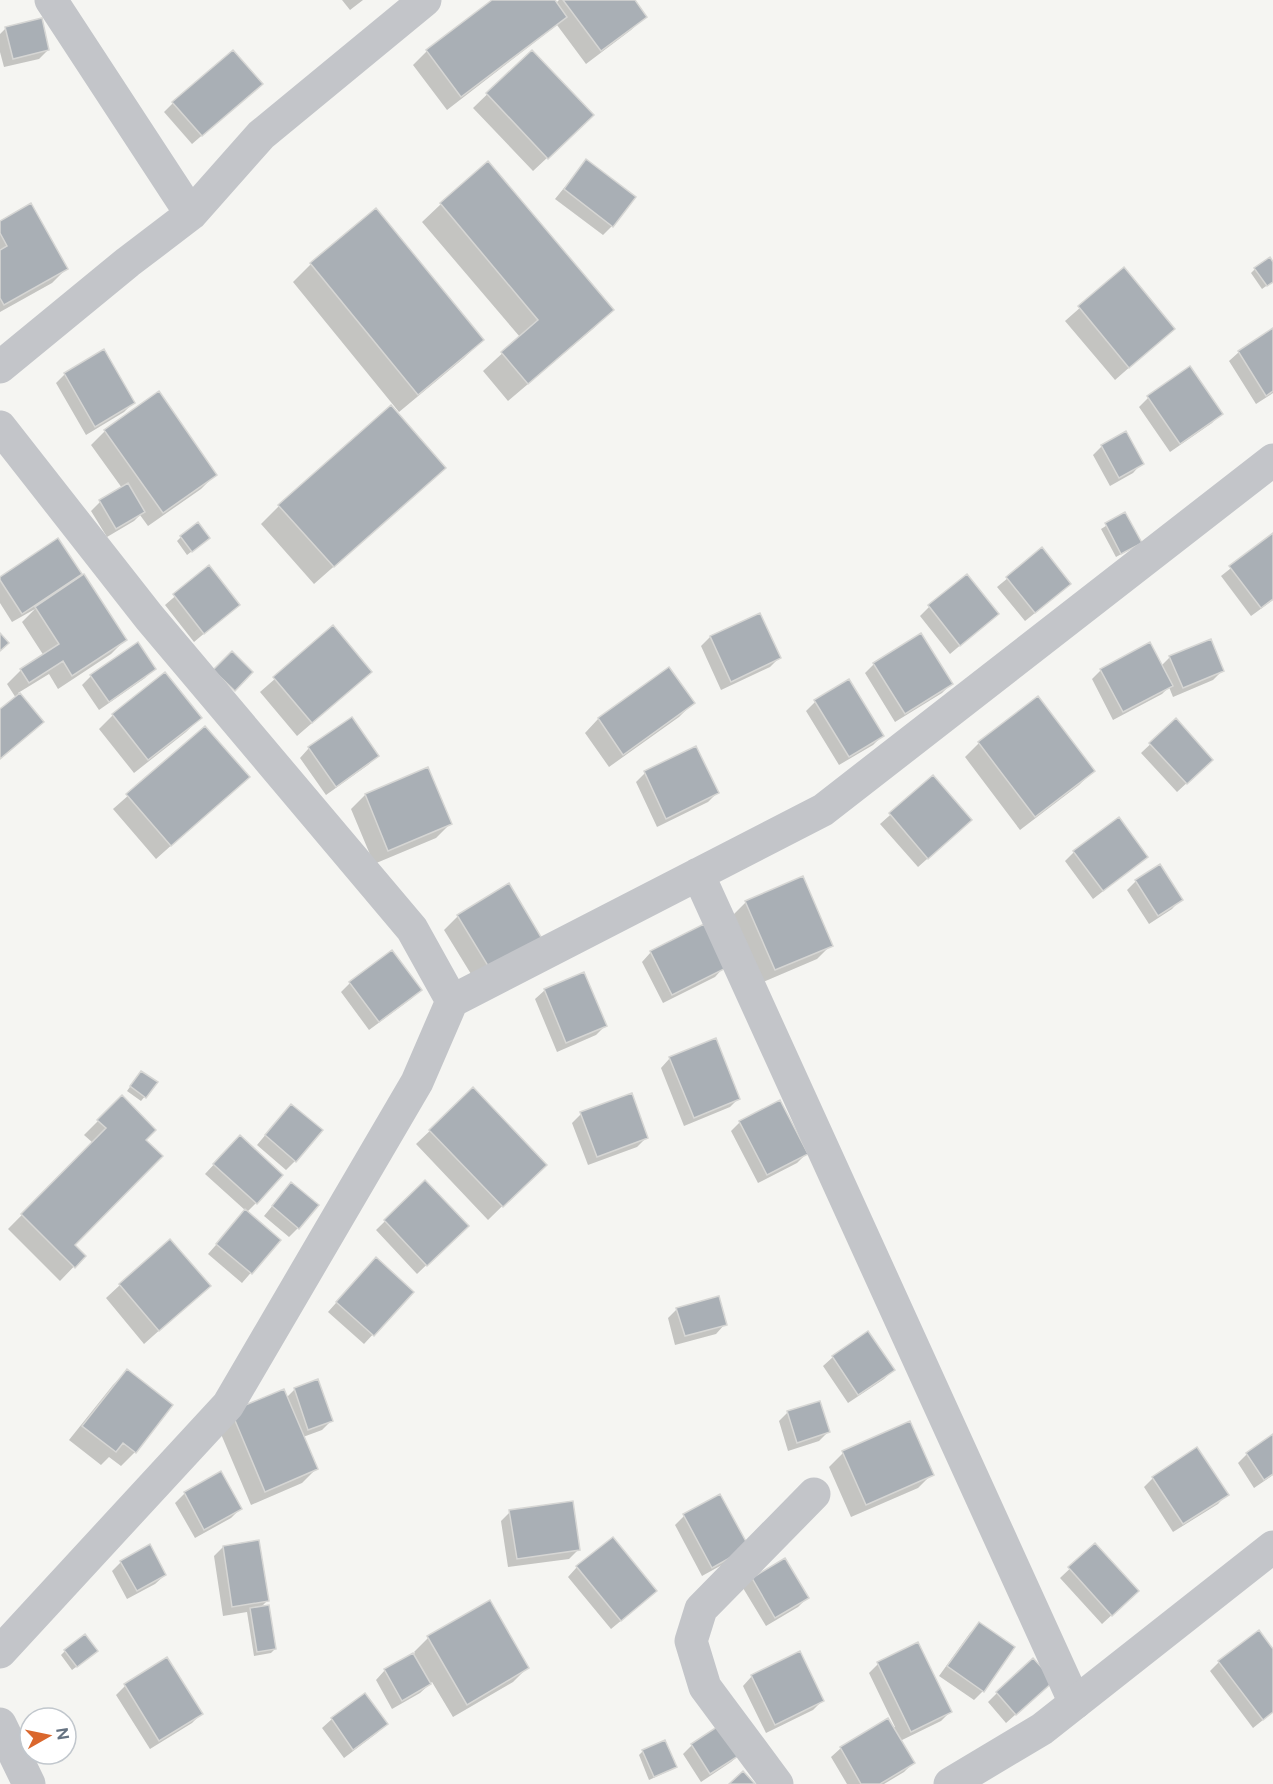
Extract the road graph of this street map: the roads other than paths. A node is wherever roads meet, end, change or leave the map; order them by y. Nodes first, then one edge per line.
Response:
1 (51, 0) edge
2 (425, 0) edge
3 (191, 214) junction
4 (0, 367) edge
5 (0, 427) edge
6 (1271, 468) edge
7 (698, 874) junction
8 (452, 1001) junction
9 (814, 1494) dead end
10 (1273, 1547) edge
11 (0, 1652) edge
12 (1075, 1703) junction
13 (0, 1724) edge
14 (28, 1784) edge
15 (777, 1784) edge
16 (950, 1784) edge

1 - 3 street
2 - 3 street
3 - 4 street
5 - 8 street
6 - 7 street
7 - 8 street
7 - 12 street
8 - 11 street
9 - 15 street
10 - 12 street
12 - 16 street
13 - 14 street

